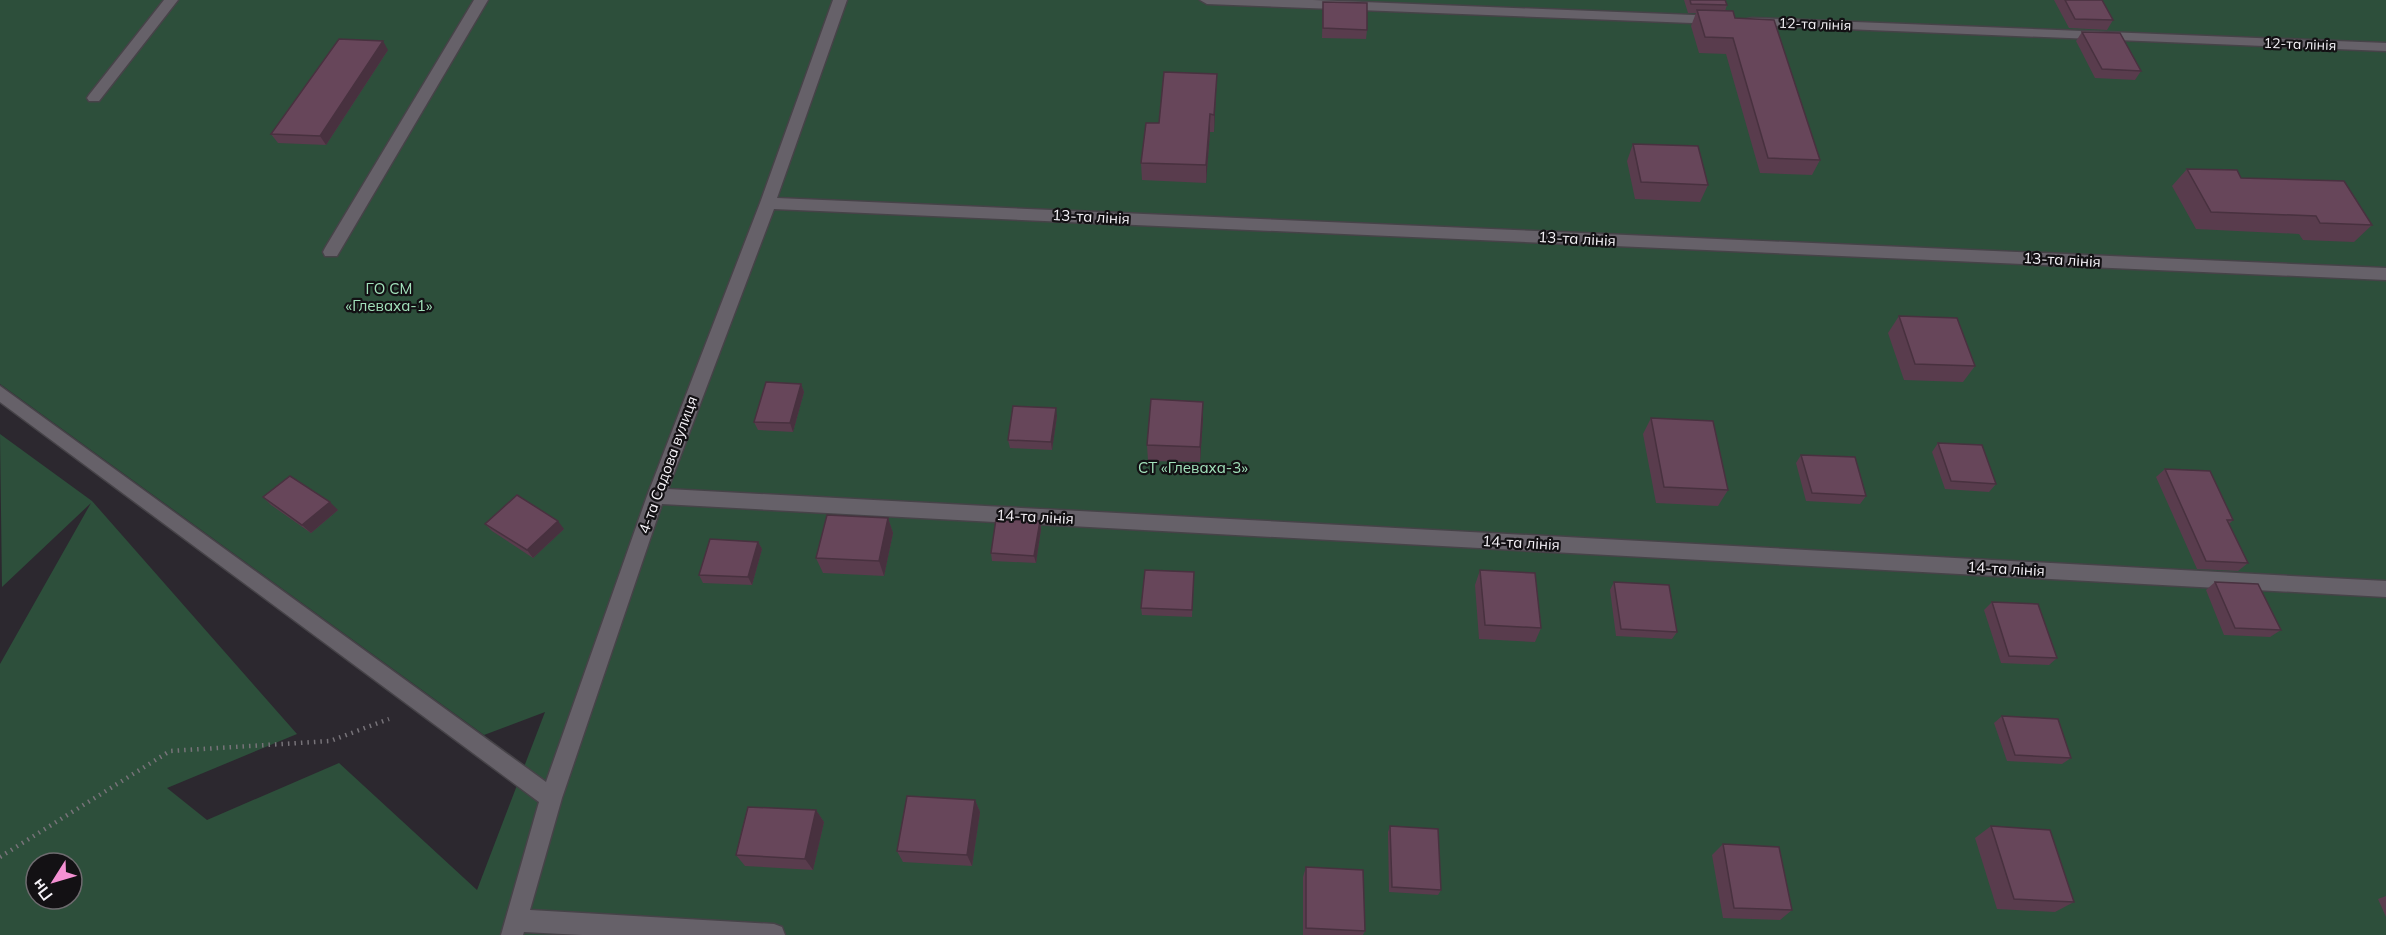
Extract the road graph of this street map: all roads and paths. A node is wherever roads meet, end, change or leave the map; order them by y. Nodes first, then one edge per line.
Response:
1 (171, 0) edge
2 (481, 0) edge
3 (840, 0) edge
4 (1208, 0) edge
5 (2386, 47) edge
6 (94, 98) dead end
7 (768, 203) junction
8 (331, 252) dead end
9 (2386, 274) edge
10 (0, 393) edge
11 (656, 496) junction
12 (2386, 589) edge
13 (426, 705) junction
14 (551, 798) junction
15 (0, 857) edge
16 (514, 927) edge
17 (774, 935) edge

1 - 6 street
2 - 8 street
3 - 7 street, 4-та Садова вулиця
4 - 5 street, 12-та лінія
7 - 9 street, 13-та лінія
7 - 11 street, 4-та Садова вулиця
10 - 13 street
11 - 12 street, 14-та лінія
11 - 14 street, 4-та Садова вулиця
13 - 14 street
13 - 15 path
14 - 16 street, 4-та Садова вулиця
16 - 17 street

